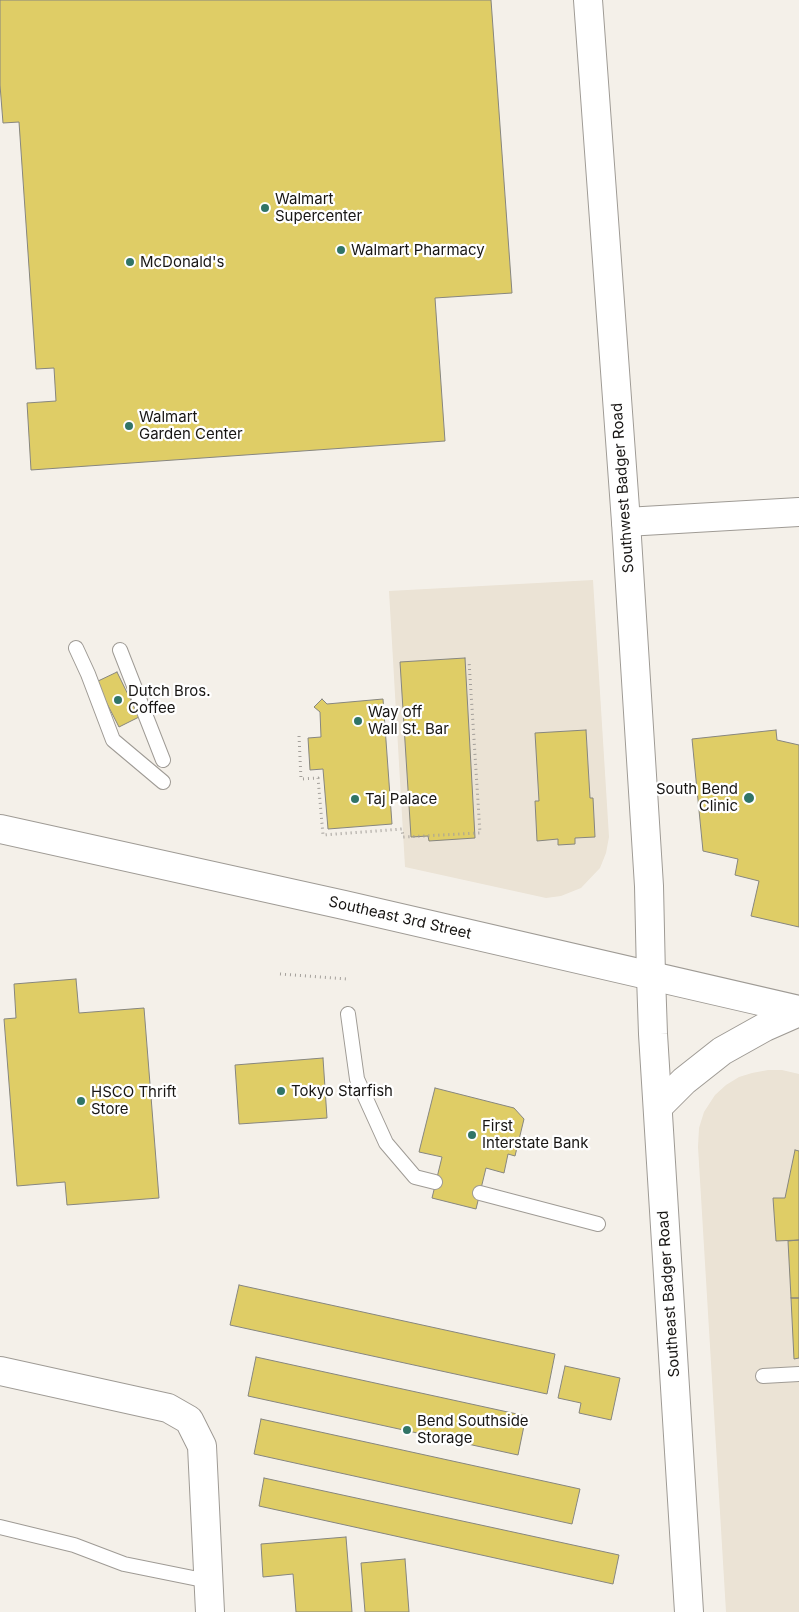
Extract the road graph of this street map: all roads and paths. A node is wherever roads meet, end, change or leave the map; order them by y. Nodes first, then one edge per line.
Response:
1 (588, 0) edge
2 (799, 512) edge
3 (626, 522) junction
4 (76, 648) dead end
5 (120, 650) dead end
6 (469, 661) dead end
7 (299, 736) dead end
8 (163, 760) dead end
9 (163, 782) dead end
10 (0, 829) edge
11 (280, 974) dead end
12 (651, 976) junction
13 (347, 979) dead end
14 (799, 1011) edge
15 (348, 1014) dead end
16 (658, 1107) junction
17 (435, 1182) dead end
18 (480, 1193) dead end
19 (598, 1224) dead end
20 (0, 1371) edge
21 (799, 1374) edge
22 (763, 1376) dead end
23 (0, 1527) edge
24 (208, 1580) junction
25 (210, 1612) edge
26 (689, 1612) edge

1 - 3 street, Southwest Badger Road
2 - 3 street
3 - 12 street, Southwest Badger Road
4 - 9 lane
5 - 8 lane
6 - 7 path
10 - 12 street, Southeast 3rd Street
11 - 13 path
12 - 14 street, Southeast 3rd Street
12 - 16 street, Southeast Badger Road
14 - 16 street
15 - 17 lane
16 - 26 street, Southeast Badger Road
18 - 19 lane
20 - 24 street
21 - 22 lane
23 - 24 lane
24 - 25 street

